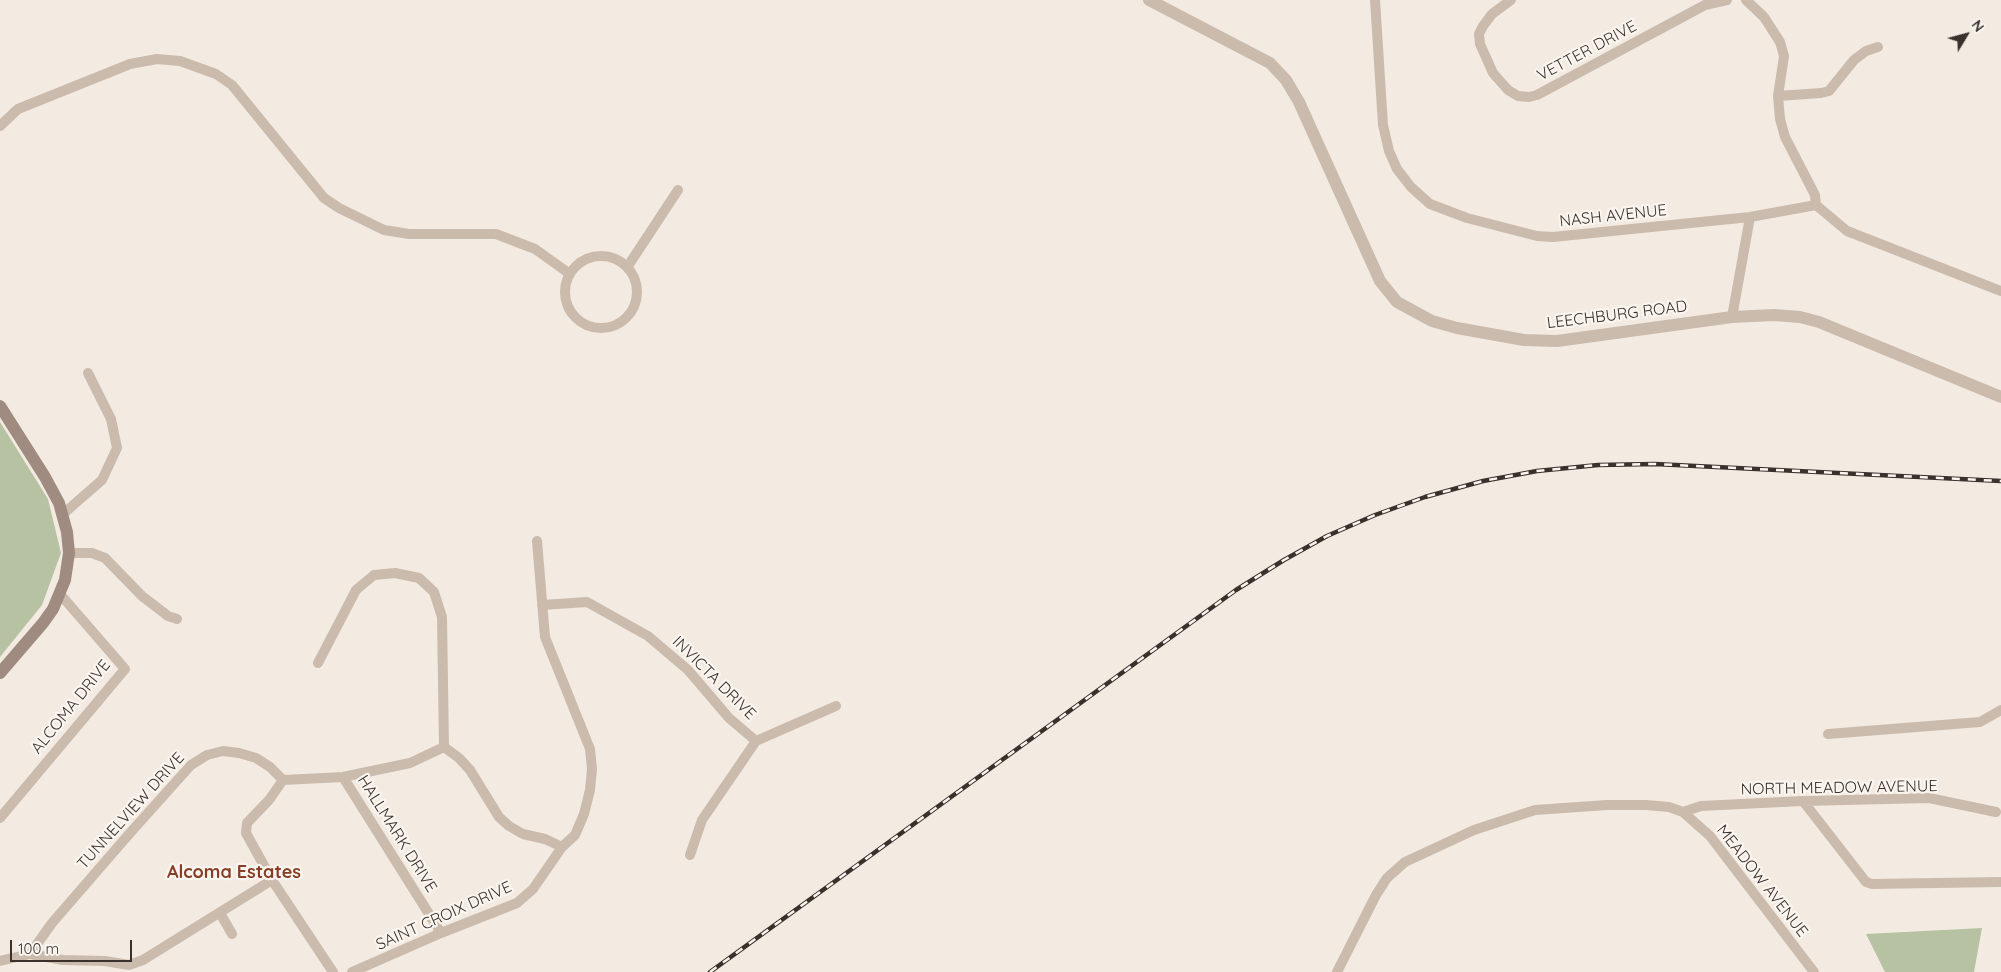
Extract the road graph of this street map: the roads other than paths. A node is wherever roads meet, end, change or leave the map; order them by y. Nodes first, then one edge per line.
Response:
1 (1149, 0) edge
2 (1375, 0) edge
3 (1511, 0) edge
4 (1727, 0) edge
5 (1746, 0) edge
6 (1878, 47) dead end
7 (1778, 96) junction
8 (0, 126) edge
9 (678, 190) dead end
10 (1816, 205) junction
11 (1750, 217) junction
12 (628, 266) junction
13 (570, 274) junction
14 (2001, 291) edge
15 (1732, 317) junction
16 (88, 373) dead end
17 (2001, 397) edge
18 (0, 406) edge
19 (63, 514) junction
20 (536, 541) dead end
21 (69, 553) junction
22 (60, 594) junction
23 (542, 605) junction
24 (177, 619) dead end
25 (318, 663) dead end
26 (0, 673) edge
27 (836, 706) dead end
28 (2001, 710) edge
29 (1828, 734) dead end
30 (756, 741) junction
31 (444, 748) junction
32 (343, 777) junction
33 (283, 780) junction
34 (1803, 801) junction
35 (1683, 812) junction
36 (1996, 812) dead end
37 (0, 818) edge
38 (562, 847) junction
39 (690, 855) dead end
40 (272, 880) junction
41 (2001, 882) edge
42 (220, 913) junction
43 (441, 932) junction
44 (232, 934) dead end
45 (30, 954) junction
46 (0, 961) edge
47 (333, 972) edge
48 (352, 972) edge
49 (1337, 972) edge
50 (1814, 972) edge

1 - 15 street, LEECHBURG ROAD
2 - 11 street, NASH AVENUE
3 - 4 street, VETTER DRIVE
5 - 7 street
6 - 7 street
7 - 10 street
8 - 13 street
9 - 12 street
10 - 11 street, NASH AVENUE
10 - 14 street
11 - 15 street
12 - 13 street
12 - 13 street
15 - 17 street, LEECHBURG ROAD
16 - 19 street
18 - 19 main road
19 - 21 main road
20 - 23 street, SAINT CROIX DRIVE
21 - 22 main road
21 - 24 street
22 - 26 main road
22 - 37 street, ALCOMA DRIVE
23 - 30 street, INVICTA DRIVE
23 - 38 street, SAINT CROIX DRIVE
25 - 31 street
27 - 30 street, INVICTA DRIVE
28 - 29 street
30 - 39 street
31 - 32 street
31 - 38 street
32 - 33 street
32 - 43 street, HALLMARK DRIVE
33 - 40 street
33 - 45 street, TUNNELVIEW DRIVE
34 - 35 street, NORTH MEADOW AVENUE
34 - 36 street, NORTH MEADOW AVENUE
34 - 41 street
35 - 49 street, MEADOW AVENUE
35 - 50 street, MEADOW AVENUE
38 - 43 street, SAINT CROIX DRIVE
40 - 42 street
40 - 47 street
42 - 44 street
42 - 45 street
43 - 48 street, SAINT CROIX DRIVE
45 - 46 street

